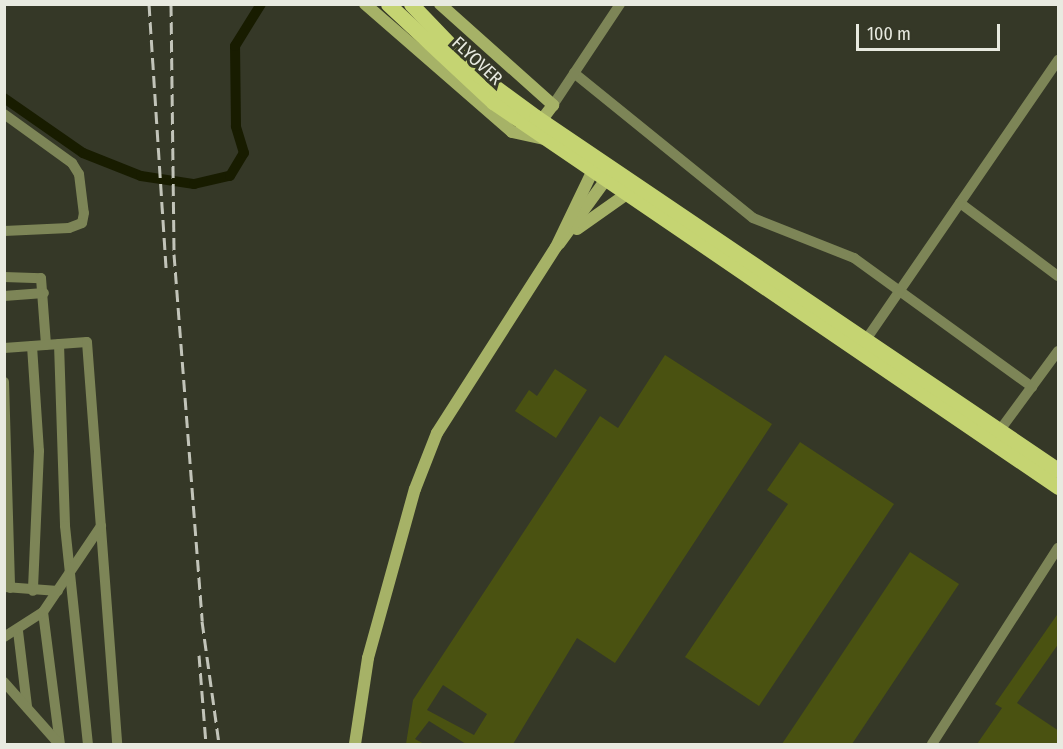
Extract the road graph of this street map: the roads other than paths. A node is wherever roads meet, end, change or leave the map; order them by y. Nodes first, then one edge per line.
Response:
1 (365, 4) edge
2 (388, 4) edge
3 (440, 4) edge
4 (620, 4) edge
5 (409, 9) edge
6 (1057, 64) edge
7 (574, 73) junction
8 (553, 105) junction
9 (5, 117) edge
10 (541, 121) junction
11 (546, 139) junction
12 (593, 170) junction
13 (607, 178) junction
14 (628, 193) junction
15 (960, 202) junction
16 (4, 231) edge
17 (570, 234) junction
18 (556, 247) junction
19 (1059, 276) edge
20 (4, 277) edge
21 (900, 290) junction
22 (4, 296) edge
23 (44, 296) junction
24 (59, 344) junction
25 (863, 344) junction
26 (46, 345) junction
27 (32, 346) junction
28 (4, 348) edge
29 (1059, 351) edge
30 (4, 382) edge
31 (1032, 387) junction
32 (1000, 430) junction
33 (1038, 464) junction
34 (1059, 470) edge
35 (1059, 487) edge
36 (101, 526) junction
37 (1059, 548) edge
38 (73, 564) junction
39 (7, 587) edge
40 (33, 591) junction
41 (58, 591) junction
42 (43, 612) junction
43 (18, 631) junction
44 (4, 638) edge
45 (4, 682) edge
46 (27, 708) junction
47 (60, 744) edge
48 (88, 744) edge
49 (117, 744) edge
50 (355, 744) edge
51 (932, 744) edge

1 - 11 street
2 - 5 main road, FLYOVER
3 - 8 street
4 - 7 street
5 - 10 main road, FLYOVER
5 - 11 main road, FLYOVER
6 - 15 street
7 - 8 street
7 - 21 street
8 - 10 street
9 - 16 street
10 - 25 main road, FLYOVER
11 - 12 main road, FLYOVER
12 - 13 main road, FLYOVER
12 - 18 street
13 - 14 main road, FLYOVER
13 - 17 street
14 - 17 street
14 - 25 main road, FLYOVER
15 - 19 street
15 - 21 street
17 - 18 street
18 - 50 street
20 - 23 street
21 - 25 street
21 - 31 street
22 - 23 street
23 - 26 street
24 - 26 street
24 - 36 street
24 - 38 street
25 - 32 main road
25 - 33 main road
26 - 27 street
27 - 28 street
27 - 40 street
29 - 31 street
30 - 39 street
31 - 32 street
32 - 33 main road
33 - 34 main road
33 - 35 main road
36 - 38 street
36 - 49 street
37 - 51 street
38 - 41 street
38 - 48 street
39 - 40 street
40 - 41 street
41 - 42 street
42 - 43 street
42 - 47 street
43 - 44 street
43 - 46 street
45 - 46 street
46 - 47 street

